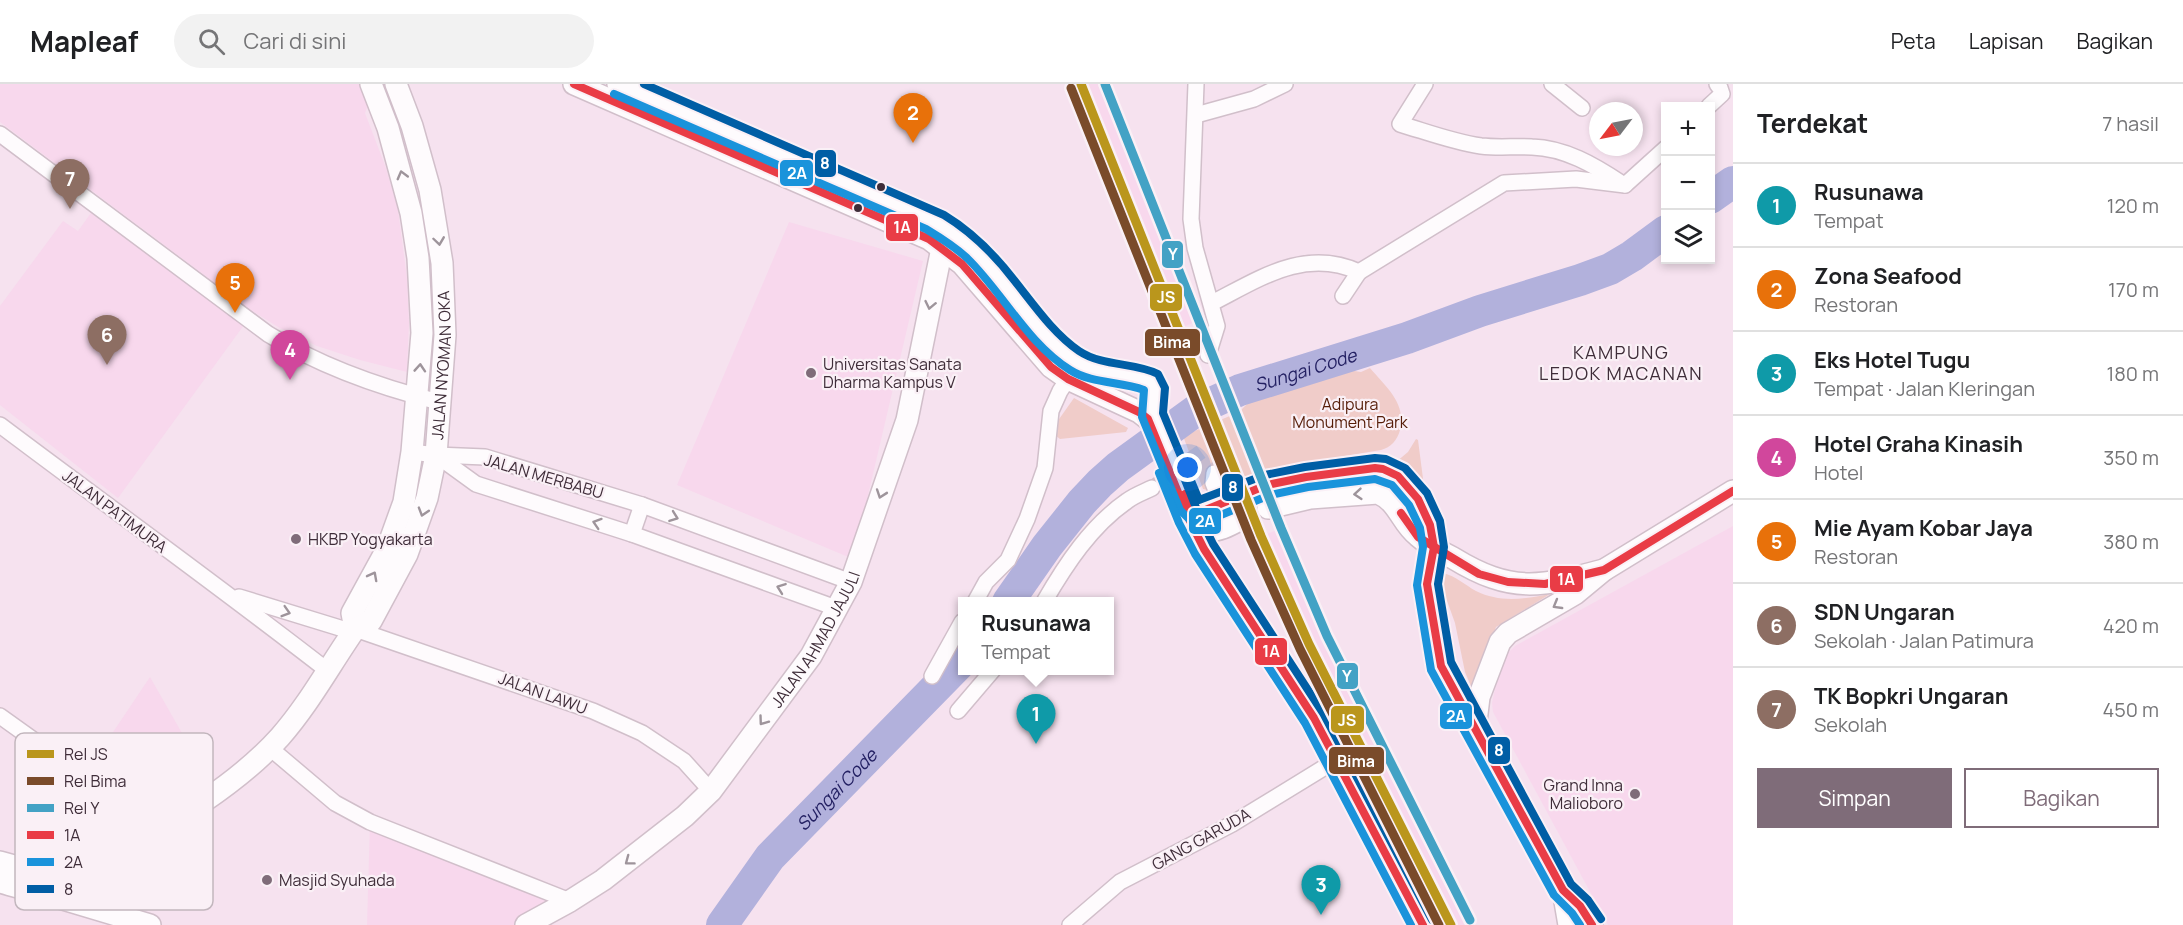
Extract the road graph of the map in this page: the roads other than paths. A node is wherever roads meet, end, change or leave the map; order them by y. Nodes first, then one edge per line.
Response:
1 (371, 84) edge
2 (396, 84) edge
3 (574, 84) edge
4 (618, 84) edge
5 (1196, 84) edge
6 (1285, 84) edge
7 (1425, 84) edge
8 (1552, 84) edge
9 (1717, 84) edge
10 (1713, 102) edge
11 (1582, 108) dead end
12 (1196, 115) junction
13 (0, 134) edge
14 (1661, 152) edge
15 (1625, 186) junction
16 (942, 248) junction
17 (1359, 272) junction
18 (1343, 296) dead end
19 (1212, 303) junction
20 (1208, 355) dead end
21 (1068, 380) junction
22 (417, 397) junction
23 (439, 402) junction
24 (1150, 416) junction
25 (0, 424) edge
26 (412, 452) junction
27 (436, 455) junction
28 (1214, 473) tunnel mouth
29 (1260, 487) dead end
30 (1152, 488) tunnel mouth
31 (1733, 491) edge
32 (1182, 494) junction
33 (1229, 500) joint
34 (642, 505) junction
35 (1268, 508) dead end
36 (1245, 517) dead end
37 (1189, 519) junction
38 (632, 534) junction
39 (1434, 547) junction
40 (1604, 570) junction
41 (850, 582) junction
42 (231, 595) junction
43 (978, 597) edge
44 (1047, 597) edge
45 (836, 608) junction
46 (354, 631) junction
47 (958, 631) edge
48 (328, 671) junction
49 (989, 675) edge
50 (932, 676) dead end
51 (958, 711) dead end
52 (0, 716) edge
53 (1475, 731) junction
54 (24, 733) edge
55 (270, 748) junction
56 (1338, 759) junction
57 (711, 791) junction
58 (213, 793) edge
59 (0, 862) edge
60 (15, 866) edge
61 (0, 882) edge
62 (15, 886) edge
63 (1563, 890) junction
64 (570, 901) junction
65 (99, 910) edge
66 (150, 925) edge
67 (526, 925) edge
68 (1070, 925) edge
69 (1424, 925) edge
70 (1569, 925) edge
71 (1592, 925) edge

22 -> 1 main road, JALAN NYOMAN OKA
2 -> 23 main road, JALAN NYOMAN OKA
3 - 16 main road
4 - 24 main road
5 - 12 street
6 - 12 street
7 - 15 street
8 - 11 street
9 - 10 street
12 - 19 street
13 - 22 street
14 - 15 street
15 - 17 street
16 - 21 main road
16 -> 41 main road, JALAN AHMAD JAJULI
17 - 18 street
17 - 19 street
19 - 20 street
21 - 24 main road
21 - 43 street
22 - 23 street
22 - 26 main road, JALAN NYOMAN OKA
23 - 27 main road, JALAN NYOMAN OKA
24 - 32 main road
25 - 42 street, JALAN PATIMURA
26 - 27 street
46 -> 26 main road, JALAN NYOMAN OKA
27 - 34 street, JALAN MERBABU
38 -> 27 street, JALAN MERBABU
27 -> 46 main road, JALAN NYOMAN OKA
28 - 33 street
29 - 39 main road
30 - 44 street
31 - 40 main road
32 - 33 main road
32 - 37 main road
34 - 38 street
34 -> 41 street, JALAN MERBABU
39 -> 35 main road
36 - 37 main road
37 - 56 main road
45 -> 38 street, JALAN MERBABU
39 - 40 main road
39 - 53 main road
40 -> 53 main road
41 - 45 main road, JALAN AHMAD JAJULI
42 -> 46 street, JALAN PATIMURA
42 - 48 street, JALAN PATIMURA
45 -> 57 main road, JALAN AHMAD JAJULI
46 - 48 main road, JALAN NYOMAN OKA
46 - 57 street, JALAN LAWU
47 - 50 street
48 - 55 main road, JALAN NYOMAN OKA
49 - 51 street
52 - 54 street
53 - 63 main road
55 - 58 main road, JALAN NYOMAN OKA
55 - 64 street
56 - 68 street, GANG GARUDA
56 - 69 main road
57 -> 64 main road, JALAN AHMAD JAJULI
59 - 60 main road
61 - 62 main road, JALAN NYOMAN OKA
63 - 70 main road
63 - 71 main road
64 - 67 main road, JALAN AHMAD JAJULI
65 - 66 main road

